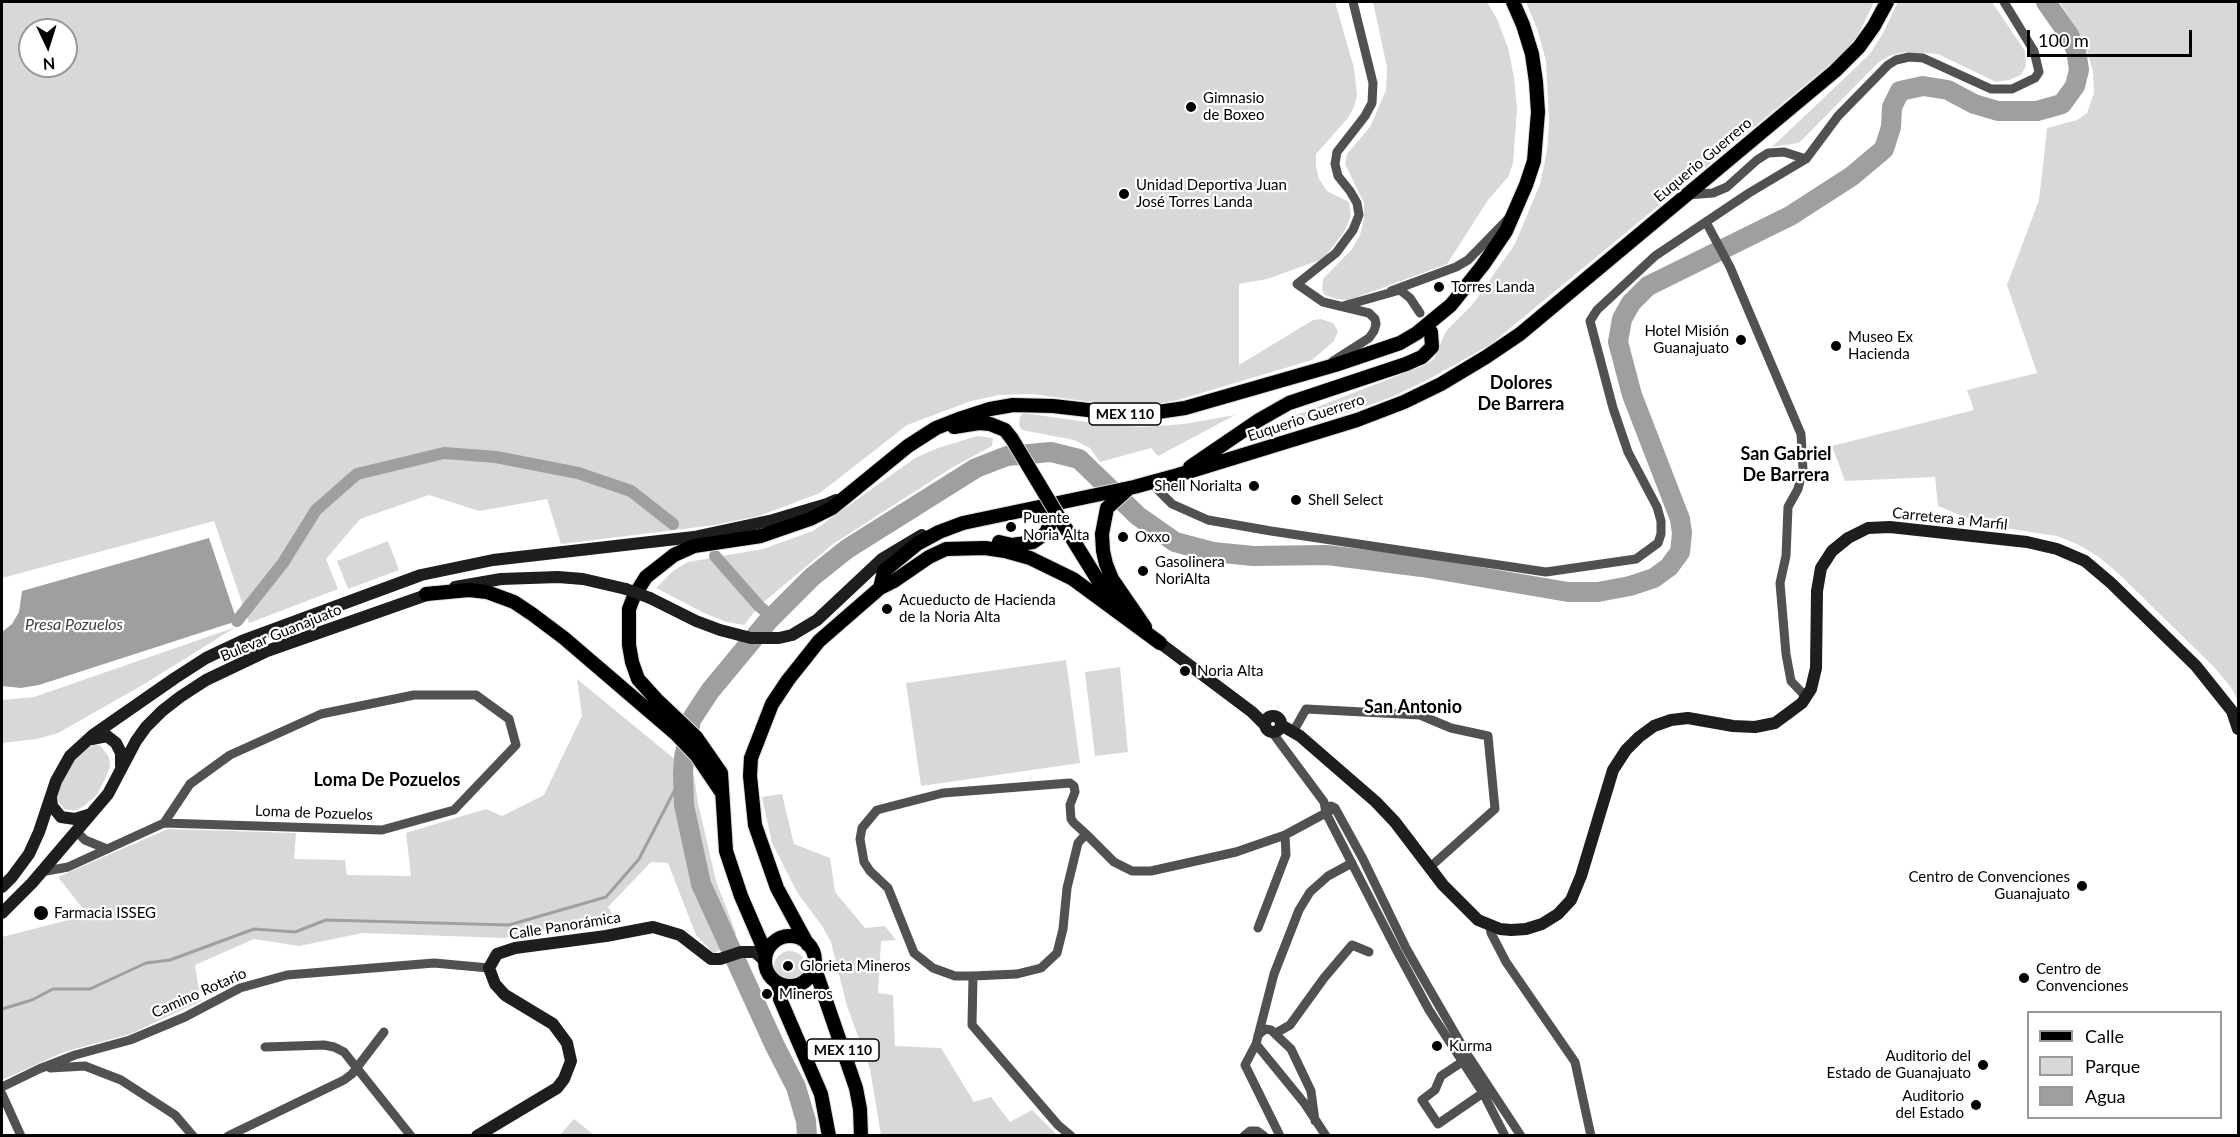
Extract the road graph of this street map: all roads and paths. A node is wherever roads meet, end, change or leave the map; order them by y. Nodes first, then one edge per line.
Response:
1 (1353, 2) edge
2 (1513, 2) edge
3 (1887, 2) edge
4 (2004, 2) edge
5 (1806, 159) junction
6 (1687, 195) junction
7 (1516, 211) junction
8 (1706, 222) junction
9 (1391, 291) junction
10 (1343, 306) junction
11 (1420, 313) dead end
12 (1431, 332) dead end
13 (1321, 369) junction
14 (913, 442) junction
15 (1178, 475) junction
16 (1154, 482) junction
17 (1131, 488) junction
18 (851, 492) junction
19 (1055, 519) junction
20 (963, 523) junction
21 (930, 557) junction
22 (880, 588) junction
23 (426, 594) junction
24 (1148, 631) junction
25 (1160, 643) junction
26 (1806, 697) junction
27 (1273, 724) junction
28 (2238, 729) edge
29 (1293, 732) junction
30 (84, 743) junction
31 (120, 771) junction
32 (722, 793) junction
33 (51, 797) junction
34 (1330, 811) junction
35 (93, 813) junction
36 (164, 823) junction
37 (76, 831) junction
38 (1086, 834) junction
39 (1286, 835) junction
40 (107, 849) junction
41 (1352, 862) junction
42 (1429, 868) junction
43 (41, 872) junction
44 (2, 887) edge
45 (2, 913) edge
46 (1490, 926) junction
47 (1258, 928) dead end
48 (808, 945) junction
49 (1369, 952) dead end
50 (765, 957) junction
51 (814, 966) junction
52 (489, 968) junction
53 (973, 976) junction
54 (778, 983) junction
55 (384, 1032) dead end
56 (1276, 1033) junction
57 (1257, 1040) junction
58 (265, 1047) dead end
59 (1462, 1062) junction
60 (356, 1065) junction
61 (39, 1069) junction
62 (2, 1087) edge
63 (1483, 1093) junction
64 (2, 1094) edge
65 (1315, 1121) junction
66 (21, 1136) edge
67 (193, 1136) edge
68 (228, 1136) edge
69 (411, 1136) edge
70 (477, 1136) edge
71 (829, 1136) edge
72 (861, 1136) edge
73 (1071, 1136) edge
74 (1244, 1136) edge
75 (1264, 1136) edge
76 (1280, 1136) edge
77 (1326, 1136) edge
78 (1505, 1136) edge
79 (1521, 1136) edge
80 (1591, 1136) edge

1 - 10 street
2 - 7 main road, MEX 110
3 - 6 main road, Euquerio Guerrero / MEX 110
4 - 5 street
5 - 6 street
5 - 8 street
6 - 15 main road, Euquerio Guerrero / MEX 110
7 - 9 street
7 - 13 main road, MEX 110
8 - 16 street
8 - 26 street
9 - 10 street
9 - 11 street
10 - 13 street
12 - 15 main road
13 - 14 main road, MEX 110
14 - 18 main road, MEX 110
14 - 19 main road, bridge
15 - 16 main road, Euquerio Guerrero / MEX 110
16 - 17 main road, Euquerio Guerrero / MEX 110
17 - 20 main road, Euquerio Guerrero / MEX 110
17 - 24 main road
18 - 30 main road, Bulevar Guanajuato
18 - 32 main road, MEX 110
19 - 21 main road
19 - 24 main road
20 - 22 main road, Euquerio Guerrero / MEX 110
20 - 23 main road, Bulevar Guanajuato, bridge
21 - 22 main road
21 - 25 main road
22 - 48 main road, Euquerio Guerrero / MEX 110
23 - 31 main road, Bulevar Guanajuato
23 - 32 main road
24 - 25 main road
25 - 27 main road
26 - 28 main road, Carretera a Marfil
26 - 46 main road, Carretera a Marfil
27 - 29 main road
27 - 34 street
29 - 42 main road
29 - 42 street
30 - 31 main road
30 - 33 main road, Bulevar Guanajuato
31 - 35 main road, Bulevar Guanajuato
32 - 50 main road, MEX 110
33 - 35 main road
33 - 44 main road, Bulevar Guanajuato
34 - 39 street
34 - 41 street
34 - 79 street
35 - 37 main road, Bulevar Guanajuato
36 - 36 street, Loma de Pozuelos
36 - 40 street
37 - 40 street
37 - 43 main road, Bulevar Guanajuato
38 - 39 street
38 - 53 street
38 - 53 street
39 - 47 street
40 - 43 street
41 - 57 street
41 - 59 street
42 - 46 main road
43 - 45 main road, Bulevar Guanajuato
46 - 80 street
48 - 50 main road
48 - 51 main road, MEX 110
49 - 56 street
50 - 52 main road, Calle Panorámica
50 - 54 main road, MEX 110
51 - 54 main road
51 - 72 main road, MEX 110
52 - 61 street, Camino Rotario
52 - 70 main road
53 - 73 street
54 - 71 main road, MEX 110
55 - 60 street
56 - 57 street
56 - 65 street
57 - 65 street
57 - 76 street
58 - 60 street
59 - 63 street
59 - 63 street
60 - 68 street
60 - 69 street
61 - 62 street, Camino Rotario
61 - 67 street
63 - 78 street
64 - 66 street
65 - 77 street
74 - 75 street

